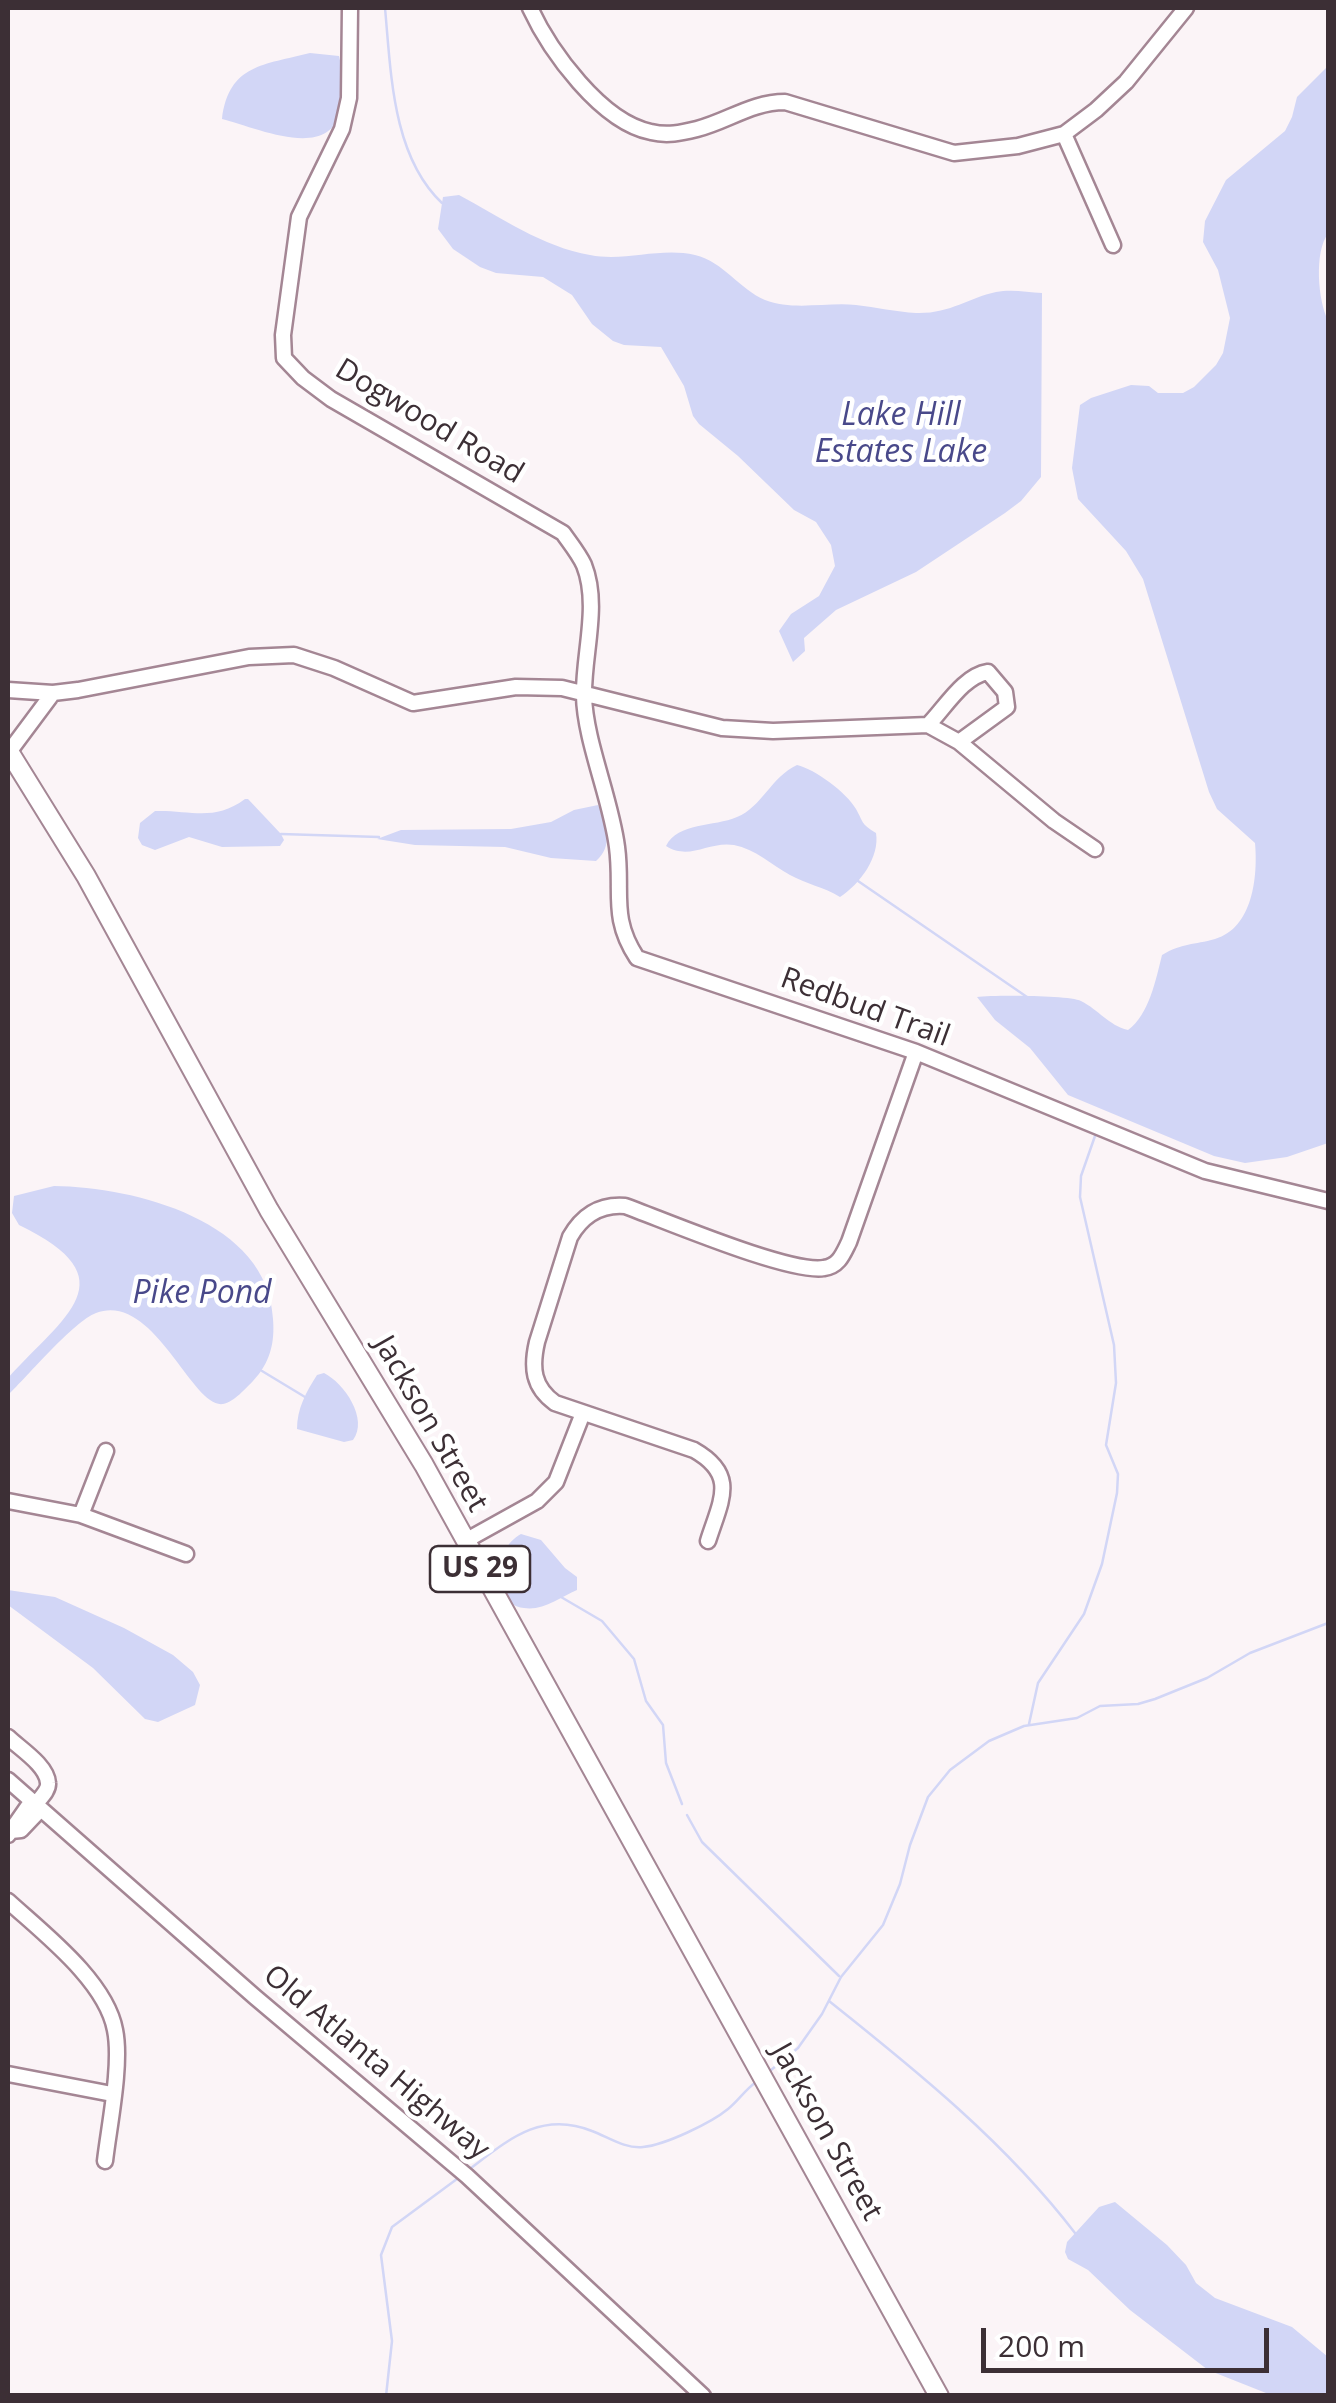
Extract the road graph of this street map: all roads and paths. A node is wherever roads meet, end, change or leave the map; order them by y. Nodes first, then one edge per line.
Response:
1 (350, 8) edge
2 (530, 8) edge
3 (1186, 8) edge
4 (1064, 134) junction
5 (1113, 245) dead end
6 (8, 690) edge
7 (53, 693) junction
8 (584, 696) junction
9 (928, 726) junction
10 (959, 742) junction
11 (8, 751) edge
12 (1095, 849) dead end
13 (916, 1052) junction
14 (1328, 1201) edge
15 (582, 1413) junction
16 (106, 1452) dead end
17 (8, 1501) edge
18 (80, 1516) junction
19 (708, 1540) dead end
20 (465, 1541) junction
21 (186, 1554) dead end
22 (8, 1736) edge
23 (8, 1780) edge
24 (35, 1805) junction
25 (9, 1833) edge
26 (8, 1901) edge
27 (8, 2074) edge
28 (112, 2094) junction
29 (105, 2162) dead end
30 (703, 2396) edge
31 (939, 2396) edge

1 - 8 street, Dogwood Road
2 - 4 street
3 - 4 street
4 - 5 street
6 - 7 street
7 - 8 street
7 - 11 street
8 - 9 street
8 - 13 street, Redbud Trail
9 - 10 street
9 - 10 street
10 - 12 street
11 - 20 main road, Jackson Street / US 29
13 - 14 street, Redbud Trail
13 - 15 street
15 - 19 street
15 - 20 street
16 - 18 street
17 - 18 street
18 - 21 street
20 - 31 main road, Jackson Street / US 29
22 - 24 street
23 - 24 street, Old Atlanta Highway
24 - 25 street
24 - 30 street, Old Atlanta Highway
26 - 28 street
27 - 28 street
28 - 29 street

